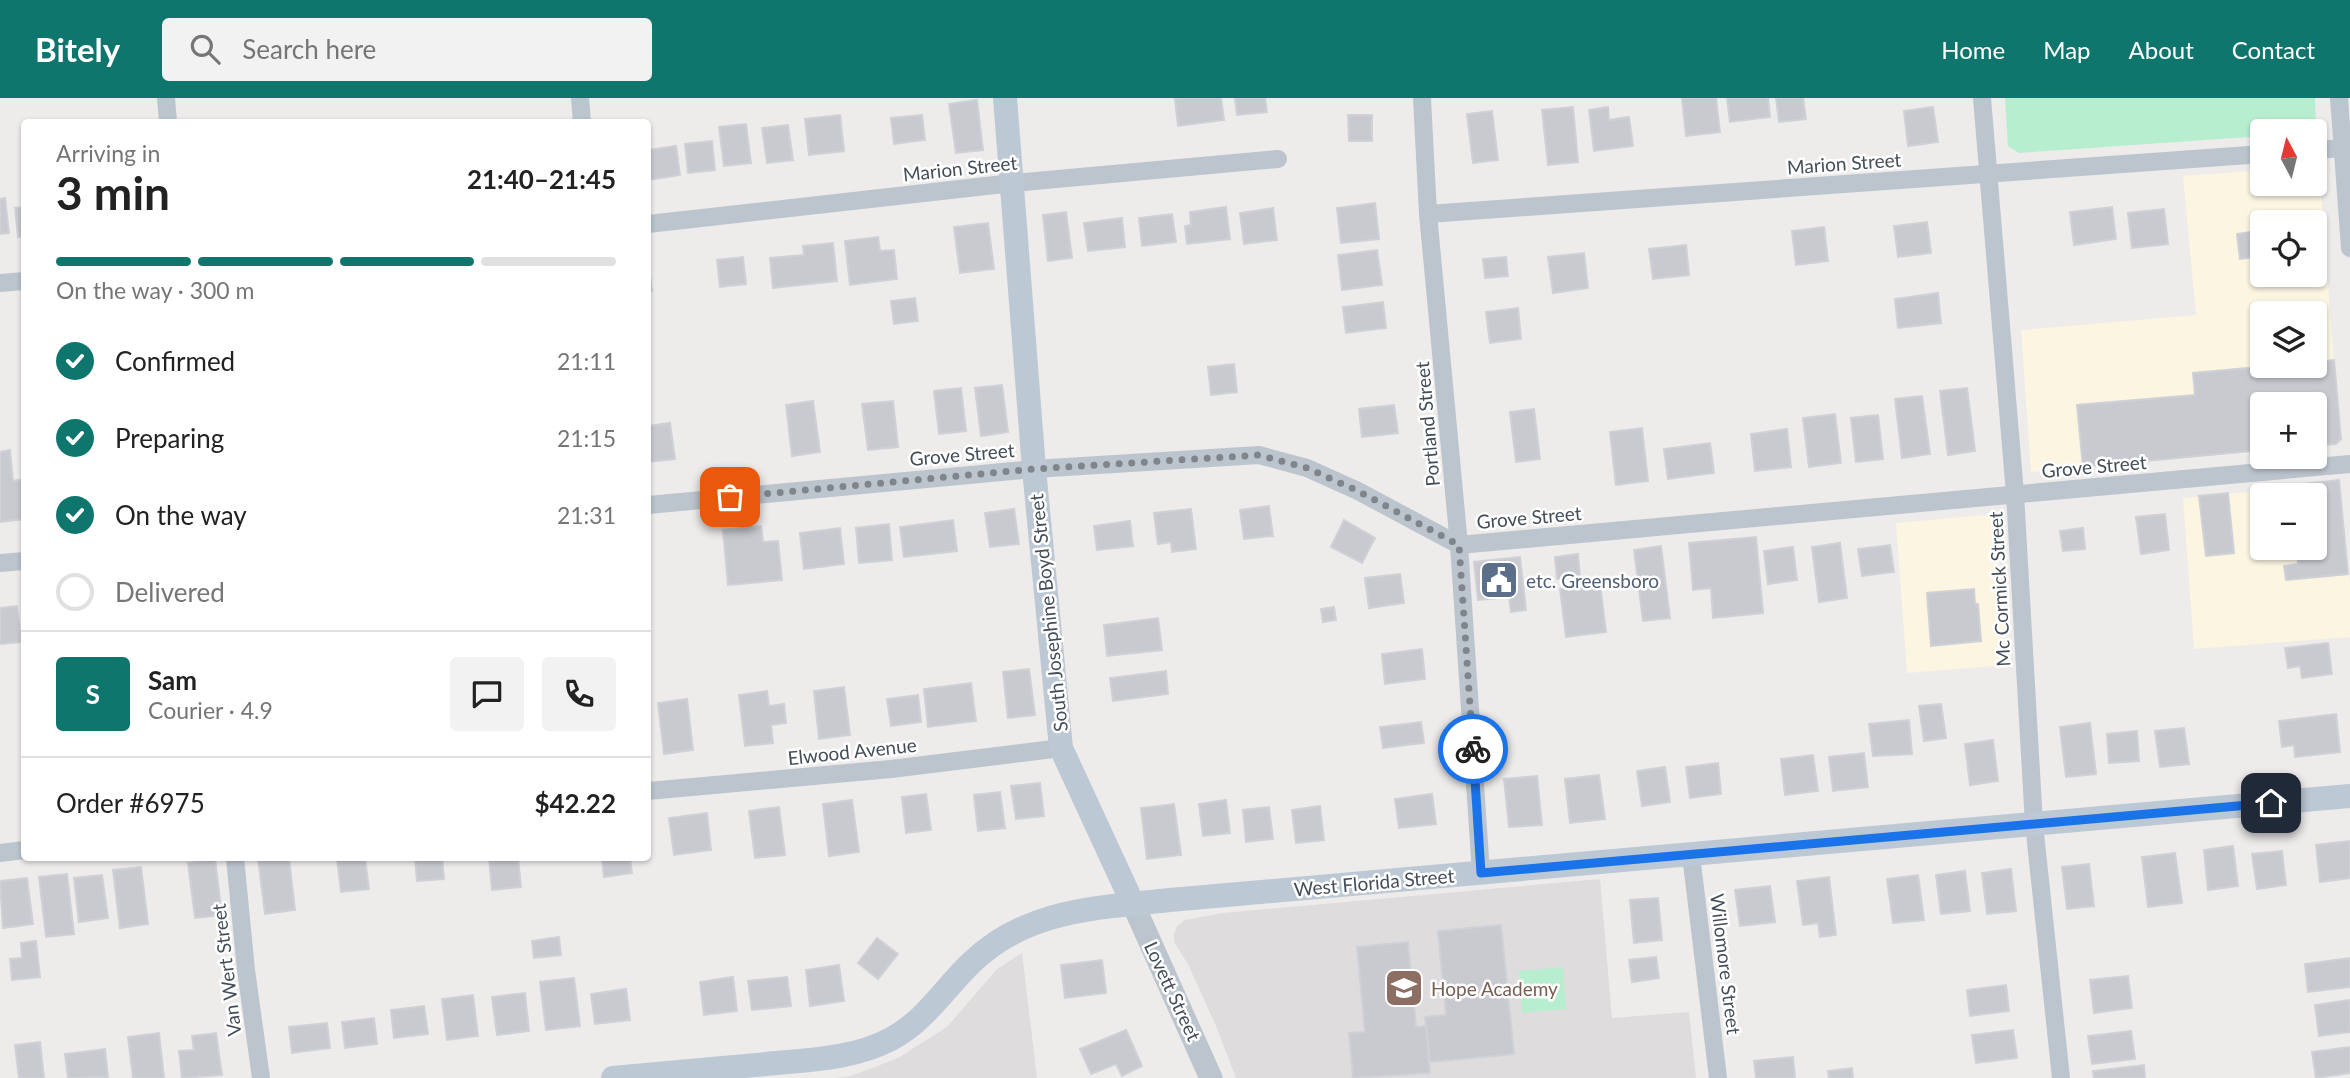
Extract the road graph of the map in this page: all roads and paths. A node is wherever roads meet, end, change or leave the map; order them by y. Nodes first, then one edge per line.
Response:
1 (166, 98) edge
2 (580, 98) edge
3 (1005, 98) edge
4 (1422, 98) edge
5 (1982, 98) edge
6 (2339, 98) edge
7 (168, 119) edge
8 (582, 119) edge
9 (2343, 148) junction
10 (2328, 149) edge
11 (2250, 155) edge
12 (1278, 159) dead end
13 (1987, 173) junction
14 (1013, 183) junction
15 (1428, 214) junction
16 (651, 224) edge
17 (2350, 248) edge
18 (21, 281) edge
19 (0, 283) edge
20 (2350, 464) edge
21 (1034, 469) junction
22 (2015, 494) junction
23 (651, 505) edge
24 (1459, 545) junction
25 (21, 561) edge
26 (0, 564) edge
27 (1061, 748) junction
28 (651, 791) edge
29 (2350, 796) edge
30 (2034, 824) junction
31 (21, 850) edge
32 (0, 853) edge
33 (1691, 855) junction
34 (235, 861) edge
35 (1481, 873) junction
36 (1133, 904) junction
37 (261, 1078) edge
38 (613, 1078) edge
39 (1211, 1078) edge
40 (1718, 1078) edge
41 (2061, 1078) edge

1 - 7 street
2 - 8 street
3 - 14 main road, South Josephine Boyd Street
4 - 15 street, Portland Street
5 - 13 street, Mc Cormick Street
6 - 9 street
9 - 10 street
9 - 17 street
11 - 13 street, Marion Street
12 - 14 street, Marion Street
13 - 15 street, Marion Street
13 - 22 street, Mc Cormick Street
14 - 16 street, Marion Street
14 - 21 main road, South Josephine Boyd Street
15 - 24 street, Portland Street
18 - 19 street
20 - 22 street, Grove Street
21 - 23 street, Grove Street
21 - 24 street, Grove Street
21 - 27 main road, South Josephine Boyd Street
22 - 24 street, Grove Street
22 - 30 street, Mc Cormick Street
24 - 35 street, Portland Street
25 - 26 street
27 - 28 street, Elwood Avenue
27 - 36 main road, South Josephine Boyd Street
29 - 30 main road, West Florida Street
30 - 33 main road, West Florida Street
30 - 41 street, Mc Cormick Street
31 - 32 street
33 - 35 main road, West Florida Street
33 - 40 street, Willomore Street
34 - 37 street, Van Wert Street
35 - 36 main road, West Florida Street
36 - 38 main road, West Florida Street
36 - 39 street, Lovett Street

